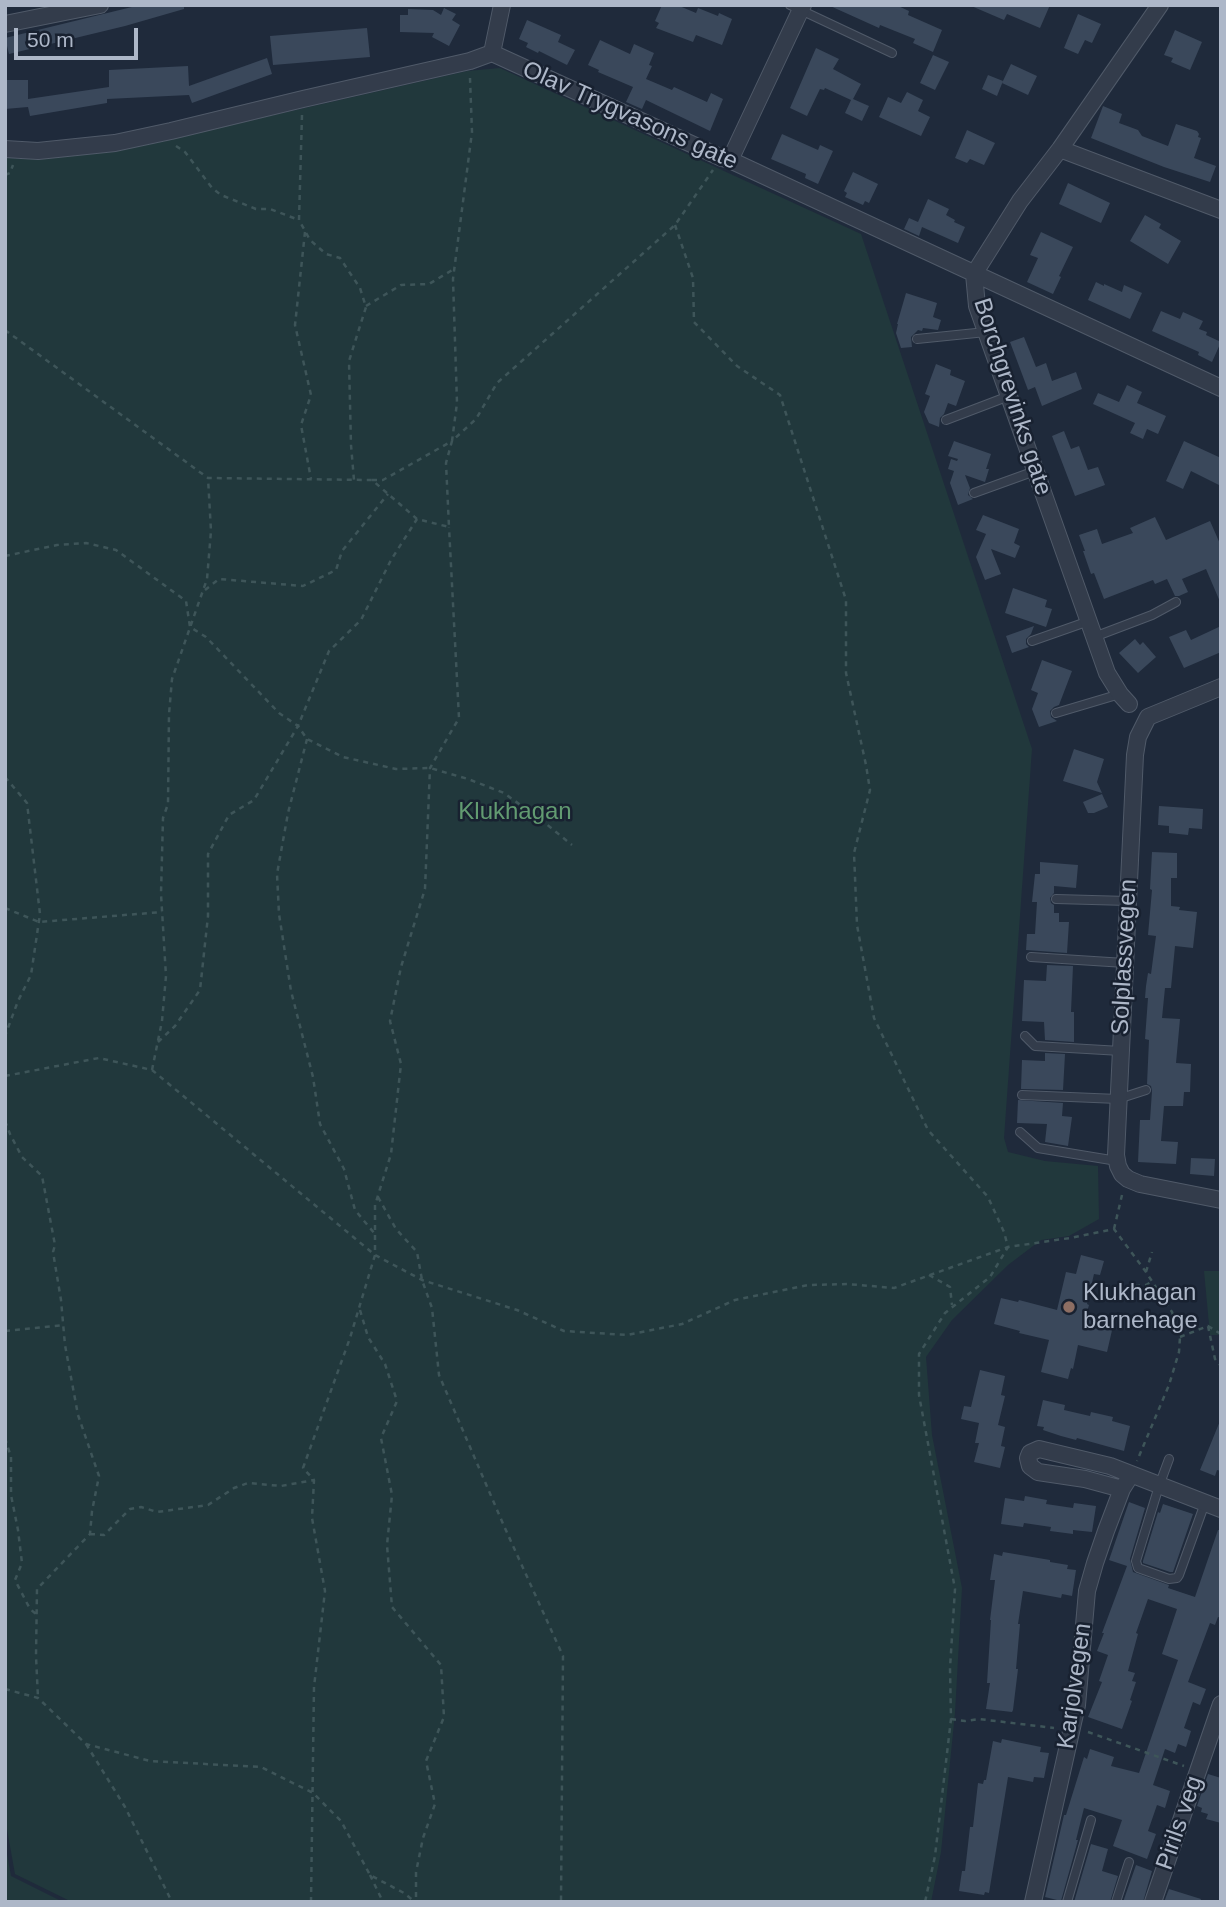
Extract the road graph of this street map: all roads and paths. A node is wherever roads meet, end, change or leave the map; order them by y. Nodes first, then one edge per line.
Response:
1 (100, 5) edge
2 (502, 5) edge
3 (1160, 5) edge
4 (798, 7) edge
5 (5, 24) edge
6 (492, 53) junction
7 (892, 53) dead end
8 (470, 61) junction
9 (303, 99) junction
10 (171, 131) junction
11 (5, 149) edge
12 (1060, 149) junction
13 (726, 159) junction
14 (1221, 210) edge
15 (299, 220) junction
16 (675, 225) junction
17 (305, 230) junction
18 (454, 269) junction
19 (974, 274) junction
20 (366, 307) junction
21 (5, 330) edge
22 (986, 332) junction
23 (917, 340) dead end
24 (1221, 387) edge
25 (1009, 396) junction
26 (946, 420) dead end
27 (452, 441) junction
28 (1035, 471) junction
29 (208, 478) junction
30 (312, 479) junction
31 (354, 480) junction
32 (372, 480) junction
33 (974, 493) dead end
34 (388, 494) junction
35 (417, 519) junction
36 (449, 527) junction
37 (5, 556) edge
38 (203, 592) junction
39 (1176, 602) dead end
40 (1089, 621) junction
41 (190, 626) junction
42 (1094, 637) junction
43 (1032, 641) dead end
44 (1221, 687) edge
45 (1124, 699) joint
46 (1056, 713) dead end
47 (298, 726) junction
48 (307, 739) junction
49 (430, 768) junction
50 (5, 777) edge
51 (572, 845) dead end
52 (1056, 899) dead end
53 (1128, 901) junction
54 (5, 908) edge
55 (162, 912) junction
56 (39, 922) junction
57 (1031, 957) dead end
58 (1125, 963) junction
59 (5, 1036) edge
60 (1025, 1036) dead end
61 (158, 1041) junction
62 (1121, 1051) junction
63 (152, 1070) junction
64 (6, 1075) edge
65 (1146, 1090) dead end
66 (1022, 1095) dead end
67 (1118, 1099) junction
68 (5, 1121) edge
69 (1020, 1132) dead end
70 (1117, 1161) junction
71 (1128, 1179) junction
72 (378, 1196) junction
73 (1221, 1200) edge
74 (1114, 1229) junction
75 (375, 1234) junction
76 (1008, 1247) junction
77 (1152, 1252) dead end
78 (375, 1255) junction
79 (1146, 1272) junction
80 (929, 1275) junction
81 (422, 1280) junction
82 (1151, 1282) junction
83 (1135, 1286) dead end
84 (952, 1307) junction
85 (359, 1308) junction
86 (64, 1325) junction
87 (1208, 1326) junction
88 (5, 1331) edge
89 (1221, 1334) edge
90 (1181, 1337) junction
91 (1221, 1366) edge
92 (5, 1437) edge
93 (1170, 1459) dead end
94 (1131, 1475) junction
95 (314, 1480) junction
96 (1159, 1486) junction
97 (1122, 1489) junction
98 (1205, 1503) junction
99 (1221, 1509) edge
100 (90, 1534) junction
101 (37, 1615) junction
102 (5, 1689) edge
103 (38, 1698) junction
104 (1221, 1704) edge
105 (86, 1744) junction
106 (313, 1793) junction
107 (1091, 1820) dead end
108 (1129, 1862) dead end
109 (370, 1875) junction
110 (173, 1902) edge
111 (311, 1902) edge
112 (383, 1902) edge
113 (416, 1902) edge
114 (561, 1902) edge
115 (925, 1902) edge
116 (1033, 1902) edge
117 (1067, 1902) edge
118 (1116, 1902) edge
119 (1153, 1902) edge

1 - 5 street
2 - 6 street
3 - 12 street, Borchgrevinks gate
4 - 7 lane
4 - 13 street
6 - 8 street, Olav Trygvasons gate
6 - 13 street, Olav Trygvasons gate
8 - 9 street, Olav Trygvasons gate
8 - 18 path
9 - 10 street, Olav Trygvasons gate
9 - 15 path
10 - 11 street, Olav Trygvasons gate
10 - 15 path
12 - 14 street
12 - 19 street, Borchgrevinks gate
13 - 16 path
13 - 19 street, Olav Trygvasons gate
15 - 17 path
16 - 27 path
16 - 76 path
17 - 20 path
17 - 30 path
18 - 20 path
18 - 27 path
19 - 22 street, Borchgrevinks gate
19 - 24 street, Olav Trygvasons gate
20 - 31 path
21 - 29 path
22 - 23 lane
22 - 25 street, Borchgrevinks gate
25 - 26 lane
25 - 28 street, Borchgrevinks gate
27 - 32 path
27 - 36 path
28 - 33 lane
28 - 40 street, Borchgrevinks gate
29 - 30 path
29 - 38 path
30 - 31 path
31 - 32 path
32 - 34 path
34 - 35 path
34 - 38 path
35 - 36 path
35 - 47 path
36 - 49 path
37 - 41 path
38 - 41 path
39 - 42 lane
40 - 42 street, Borchgrevinks gate
40 - 43 lane
41 - 47 path
41 - 55 path
42 - 45 street, Borchgrevinks gate
44 - 53 street, Solplassvegen
45 - 46 lane
47 - 48 path
47 - 61 path
48 - 49 path
48 - 75 path
49 - 51 path
49 - 72 path
50 - 56 path
52 - 53 lane
53 - 58 street, Solplassvegen
54 - 56 path
55 - 56 path
55 - 61 path
56 - 59 path
57 - 58 lane
58 - 62 street, Solplassvegen
60 - 62 lane
61 - 63 path
62 - 67 street, Solplassvegen
63 - 64 path
63 - 78 path
65 - 67 lane
66 - 67 lane
67 - 70 street, Solplassvegen
68 - 86 path
69 - 70 lane
70 - 71 street
71 - 73 street
71 - 74 path
72 - 75 path
72 - 81 path
74 - 76 path
74 - 79 path
75 - 78 path
76 - 80 path
76 - 84 path
77 - 79 path
78 - 81 path
78 - 85 path
79 - 82 path
80 - 81 path
80 - 84 path
81 - 114 path
82 - 83 path
82 - 90 path
84 - 115 path
85 - 95 path
85 - 113 path
86 - 88 path
86 - 100 path
87 - 89 path
87 - 90 path
87 - 91 path
90 - 94 path
92 - 101 path
93 - 96 lane
94 - 96 street
94 - 97 street, Karjolvegen
94 - 97 street
95 - 100 path
95 - 106 path
96 - 98 street
96 - 98 lane
97 - 116 street, Karjolvegen
98 - 99 street
100 - 101 path
101 - 103 path
102 - 103 path
103 - 105 path
104 - 119 street, Pirils veg
105 - 106 path
105 - 110 path
106 - 109 path
106 - 111 path
107 - 117 lane
108 - 118 lane
109 - 112 path
109 - 113 path

